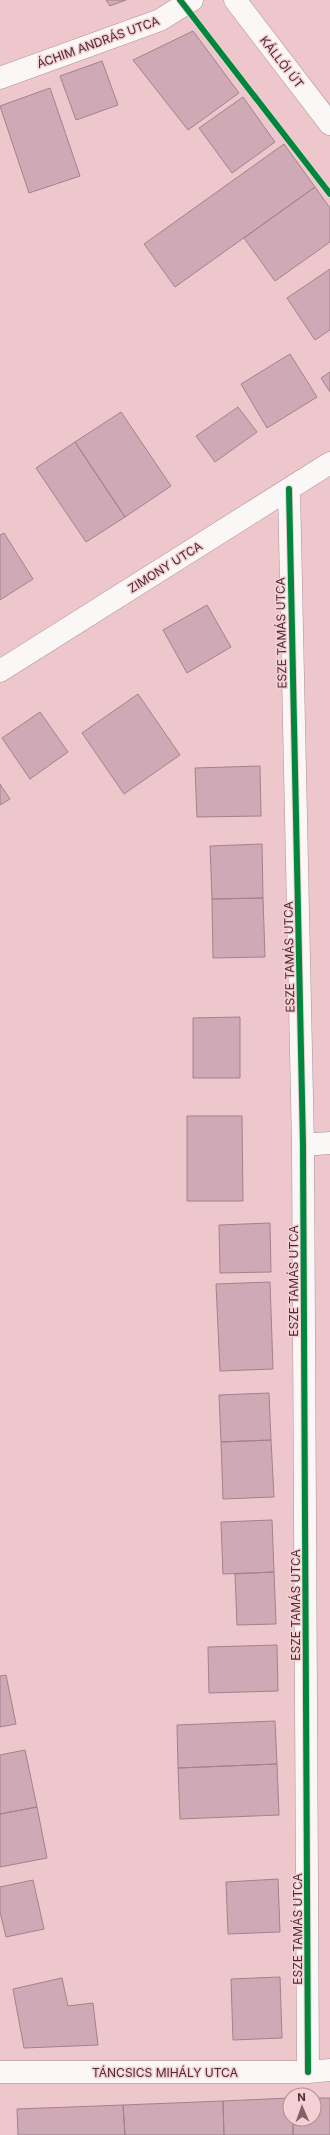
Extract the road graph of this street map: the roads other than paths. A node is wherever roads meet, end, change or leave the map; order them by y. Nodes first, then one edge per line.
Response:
1 (192, 0) edge
2 (235, 0) edge
3 (0, 78) edge
4 (330, 124) edge
5 (330, 463) edge
6 (289, 489) junction
7 (0, 672) edge
8 (330, 1143) edge
9 (303, 1145) junction
10 (330, 2070) edge
11 (0, 2072) edge
12 (308, 2072) junction

1 - 3 street, ÁCHIM ANDRÁS UTCA
2 - 4 street, KÁLLÓI ÚT
5 - 6 street, ZIMONY UTCA
6 - 7 street, ZIMONY UTCA
6 - 9 street, ESZE TAMÁS UTCA
8 - 9 street
9 - 12 street, ESZE TAMÁS UTCA
10 - 12 street, TÁNCSICS MIHÁLY UTCA
11 - 12 street, TÁNCSICS MIHÁLY UTCA

